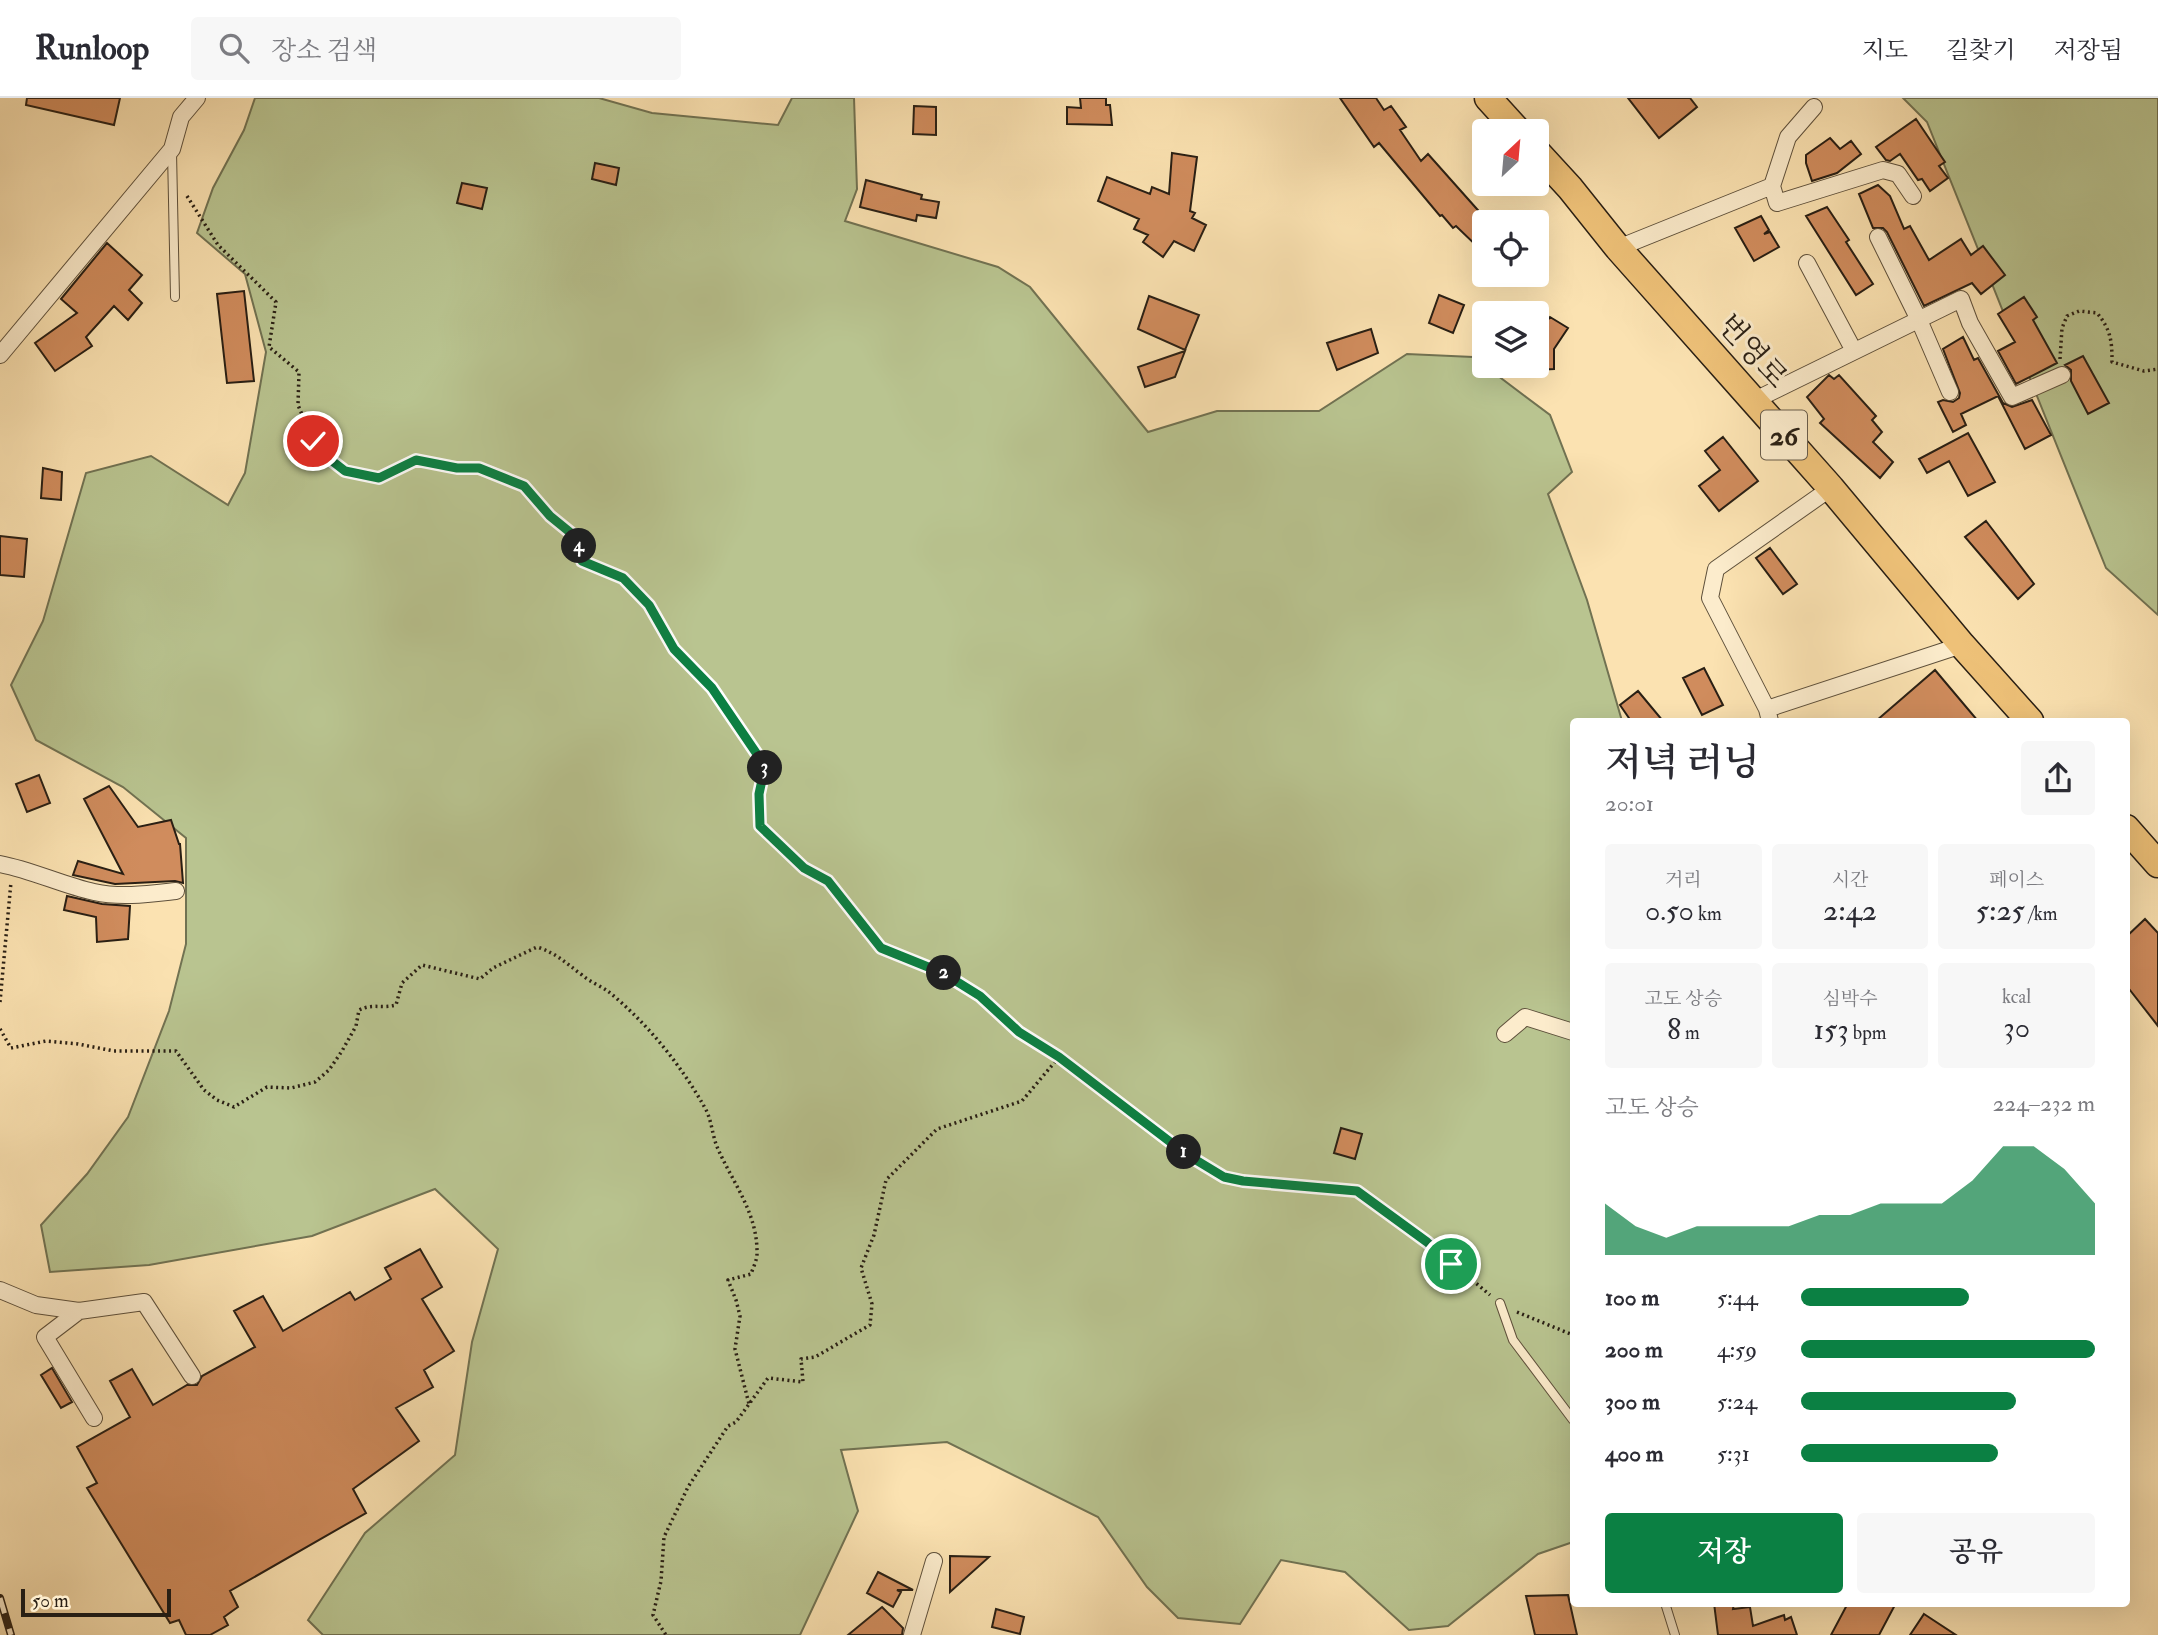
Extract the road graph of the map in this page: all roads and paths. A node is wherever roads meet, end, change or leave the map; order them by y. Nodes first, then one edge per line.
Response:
1 (197, 98) edge
2 (1488, 98) edge
3 (1814, 107) dead end
4 (1507, 119) edge
5 (172, 149) junction
6 (1549, 165) edge
7 (173, 178) junction
8 (1772, 186) junction
9 (1913, 196) dead end
10 (1878, 237) dead end
11 (1618, 248) junction
12 (1807, 263) dead end
13 (175, 298) dead end
14 (1919, 320) junction
15 (1854, 351) junction
16 (0, 355) edge
17 (2158, 369) edge
18 (2062, 374) joint
19 (1950, 392) dead end
20 (1753, 401) junction
21 (1831, 488) junction
22 (1962, 645) junction
23 (1768, 715) edge
24 (2027, 718) edge
25 (2130, 832) edge
26 (2158, 864) edge
27 (8, 865) edge
28 (176, 891) dead end
29 (0, 1002) edge
30 (0, 1029) edge
31 (1570, 1031) edge
32 (1505, 1034) dead end
33 (1059, 1057) junction
34 (0, 1290) edge
35 (1500, 1303) junction
36 (79, 1311) junction
37 (1570, 1334) edge
38 (191, 1376) dead end
39 (749, 1404) junction
40 (1570, 1416) edge
41 (94, 1418) dead end
42 (934, 1561) dead end
43 (1666, 1607) edge
44 (666, 1635) edge
45 (912, 1635) edge
46 (1675, 1635) edge

1 - 5 street
2 - 4 main road
3 - 8 street
5 - 7 lane
5 - 16 street
6 - 11 main road, 번영로 / 26
7 - 13 lane
7 - 33 path
8 - 9 street
8 - 11 street
10 - 14 street
11 - 20 main road, 번영로 / 26
12 - 15 street
14 - 15 street
14 - 18 street
14 - 19 street
15 - 20 street
17 - 18 path
20 - 21 main road, 번영로 / 26
21 - 22 main road, 번영로 / 26
21 - 23 street
22 - 23 street
22 - 24 main road, 번영로 / 26
25 - 26 main road
27 - 28 street
27 - 29 path
30 - 39 path
31 - 32 street
33 - 35 path
33 - 39 path
34 - 36 street
35 - 37 path
35 - 40 lane
36 - 38 street
36 - 41 street
39 - 44 path
42 - 45 street
43 - 46 lane

